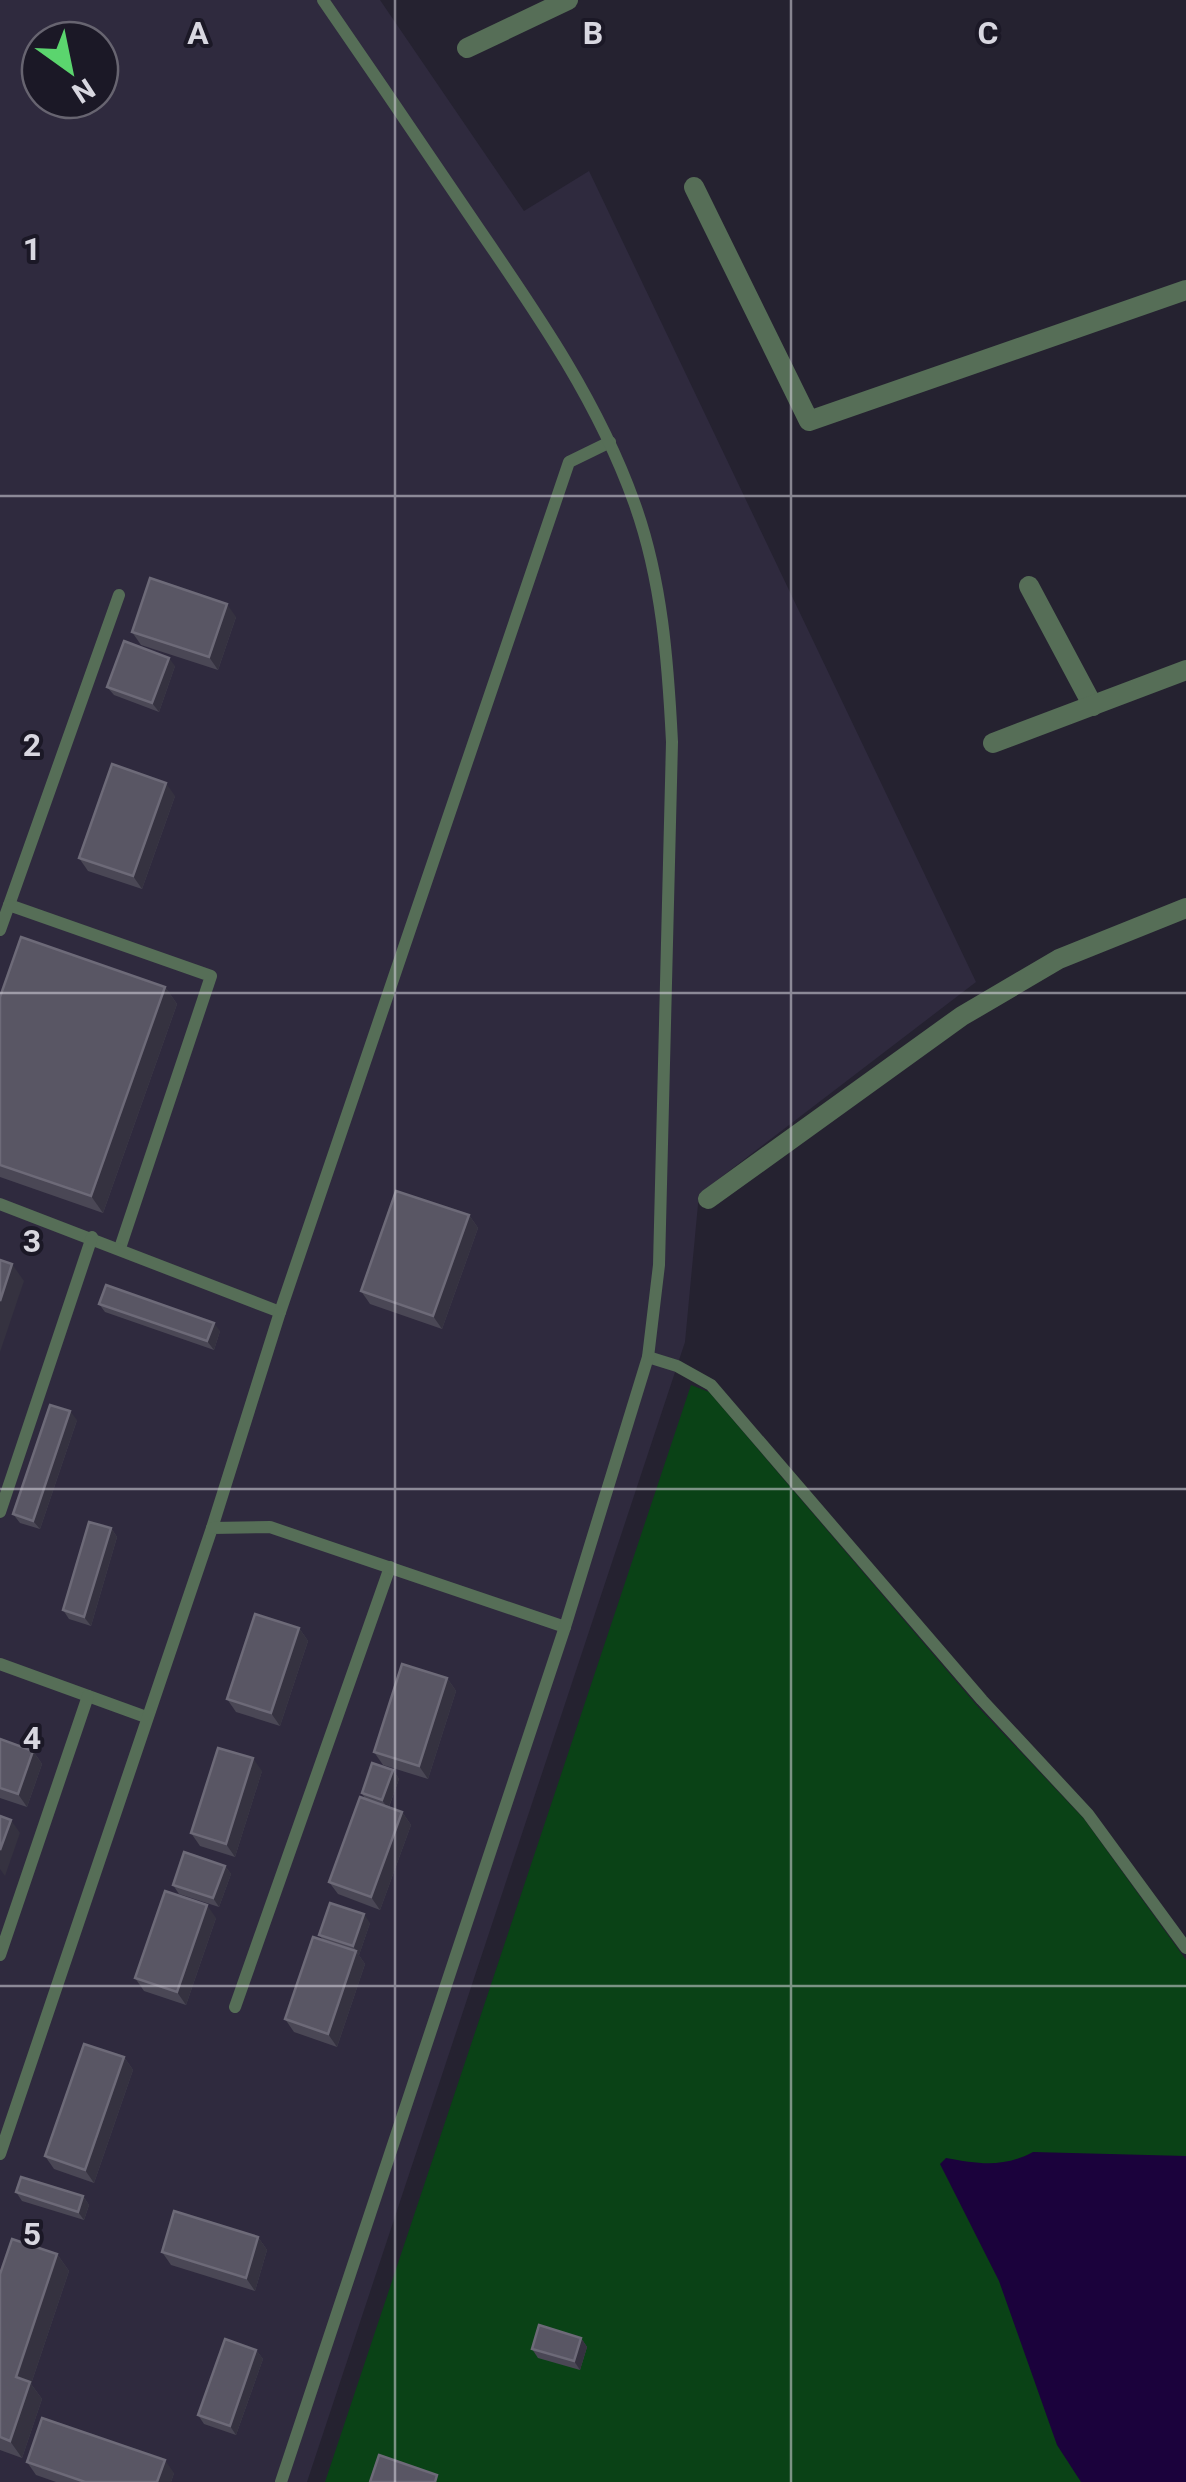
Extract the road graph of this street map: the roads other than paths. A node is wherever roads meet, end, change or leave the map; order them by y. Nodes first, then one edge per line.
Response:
1 (323, 0) edge
2 (560, 2) edge
3 (467, 48) dead end
4 (694, 187) dead end
5 (1186, 290) edge
6 (610, 442) junction
7 (1029, 586) dead end
8 (120, 595) dead end
9 (1186, 670) edge
10 (1093, 706) junction
11 (992, 742) dead end
12 (9, 904) junction
13 (1186, 908) edge
14 (0, 930) edge
15 (708, 1199) dead end
16 (0, 1204) edge
17 (92, 1237) junction
18 (120, 1248) junction
19 (280, 1312) junction
20 (648, 1357) junction
21 (0, 1512) edge
22 (212, 1528) junction
23 (390, 1567) junction
24 (566, 1627) junction
25 (0, 1664) edge
26 (88, 1696) junction
27 (146, 1717) junction
28 (1186, 1948) edge
29 (0, 1955) edge
30 (235, 2007) dead end
31 (0, 2154) edge
32 (281, 2482) edge

1 - 6 lane
2 - 3 street
4 - 5 street
6 - 19 lane
6 - 20 lane
7 - 10 street
8 - 12 lane
9 - 10 street
10 - 11 street
12 - 14 lane
12 - 18 lane
13 - 15 street
16 - 17 lane
17 - 18 lane
17 - 21 lane
18 - 19 lane
19 - 22 lane
20 - 24 lane
20 - 28 lane
22 - 23 lane
22 - 27 lane
23 - 24 lane
23 - 30 lane
24 - 32 lane
25 - 26 lane
26 - 27 lane
26 - 29 lane
27 - 31 lane

